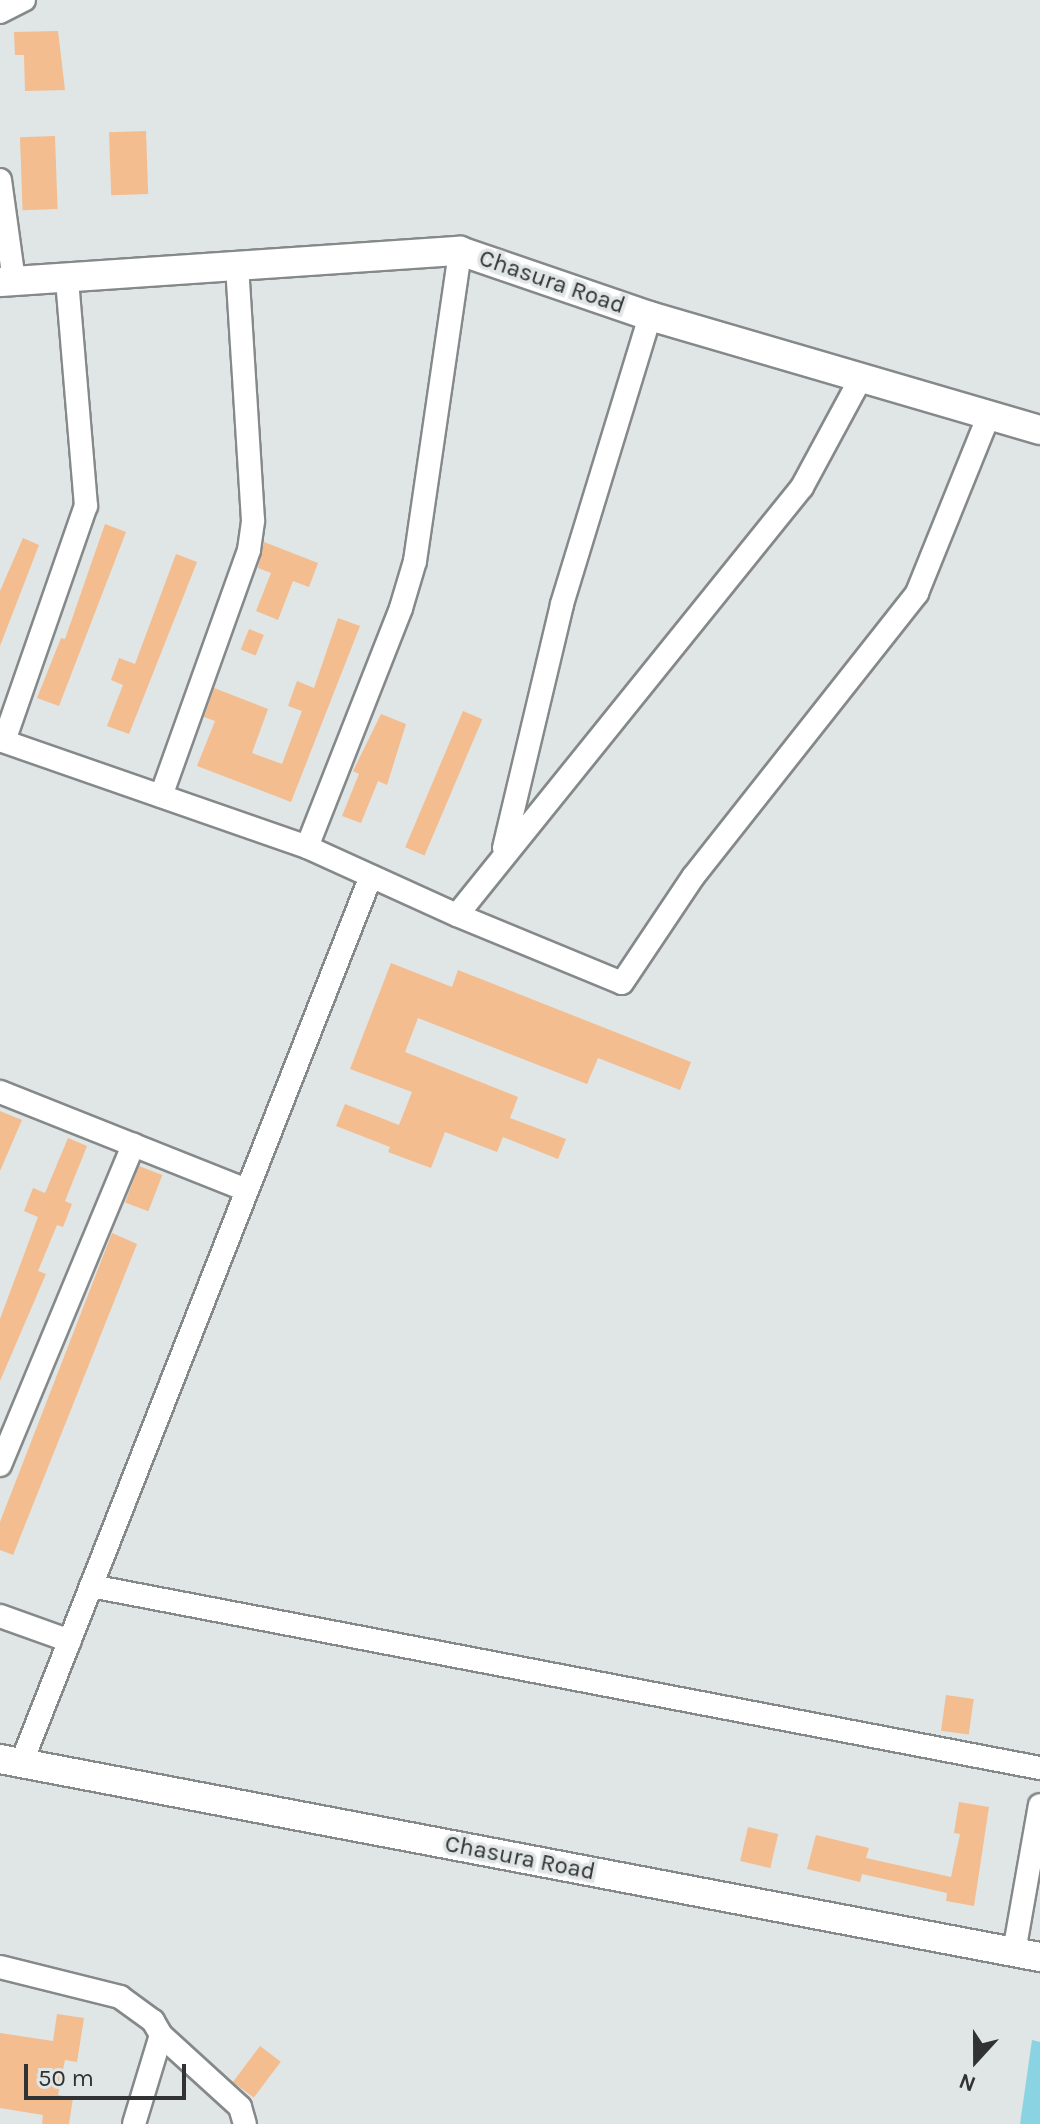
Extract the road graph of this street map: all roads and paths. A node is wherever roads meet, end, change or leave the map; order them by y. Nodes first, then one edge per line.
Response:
1 (24, 0) edge
2 (0, 12) edge
3 (0, 180) edge
4 (460, 251) junction
5 (237, 268) junction
6 (67, 278) junction
7 (7, 282) edge
8 (650, 316) junction
9 (862, 376) junction
10 (989, 415) junction
11 (1040, 430) edge
12 (2, 741) edge
13 (161, 796) junction
14 (307, 847) junction
15 (503, 853) junction
16 (371, 876) junction
17 (457, 915) junction
18 (0, 1092) edge
19 (133, 1145) junction
20 (246, 1190) junction
21 (0, 1465) edge
22 (91, 1586) junction
23 (0, 1616) edge
24 (70, 1641) junction
25 (11, 1762) edge
26 (1040, 1768) edge
27 (1040, 1805) edge
28 (1027, 1954) edge
29 (0, 1967) edge
30 (161, 2035) junction
31 (134, 2124) edge
32 (245, 2124) edge

1 - 2 street
3 - 7 street
4 - 5 street, Chasura Road
4 - 8 street, Chasura Road
4 - 14 street
5 - 6 street, Chasura Road
5 - 13 street
6 - 7 street, Chasura Road
6 - 12 street
8 - 9 street, Chasura Road
8 - 15 street
9 - 10 street, Chasura Road
9 - 15 street
10 - 11 street, Chasura Road
10 - 17 street
12 - 13 street
13 - 14 street
14 - 16 street
15 - 17 street
16 - 17 street
16 - 20 street
18 - 19 street
19 - 20 street
19 - 21 street
20 - 22 street
22 - 24 street
22 - 26 street
23 - 24 street
24 - 25 street
25 - 28 street, Chasura Road
27 - 28 street
29 - 30 street
30 - 31 street
30 - 32 street

